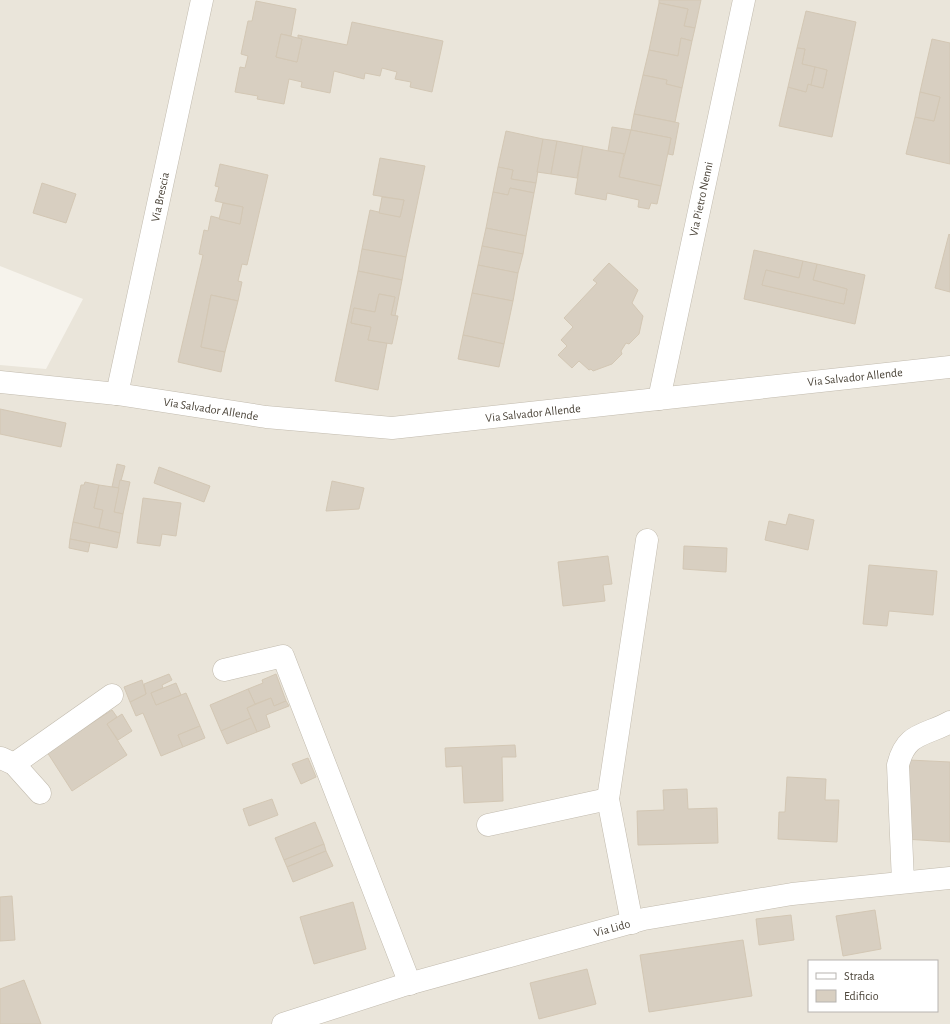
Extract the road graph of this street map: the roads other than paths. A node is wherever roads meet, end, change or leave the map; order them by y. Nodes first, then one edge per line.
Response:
1 (202, 0) edge
2 (744, 0) edge
3 (950, 367) edge
4 (0, 382) edge
5 (117, 394) junction
6 (659, 399) junction
7 (647, 540) dead end
8 (224, 670) dead end
9 (112, 695) dead end
10 (950, 722) edge
11 (7, 761) edge
12 (40, 793) dead end
13 (608, 799) junction
14 (488, 825) dead end
15 (950, 878) edge
16 (903, 882) junction
17 (632, 923) junction
18 (410, 984) junction
19 (283, 1024) edge

1 - 5 street, Via Brescia
2 - 6 street, Via Pietro Nenni
3 - 6 street, Via Salvador Allende
4 - 5 street, Via Salvador Allende
5 - 6 street, Via Salvador Allende
7 - 13 street
8 - 18 street
9 - 11 street
10 - 16 street
11 - 12 street
13 - 14 street
13 - 17 street
15 - 16 street, Via Lido
16 - 17 street, Via Lido
17 - 18 street, Via Lido
18 - 19 street, Via Lido

